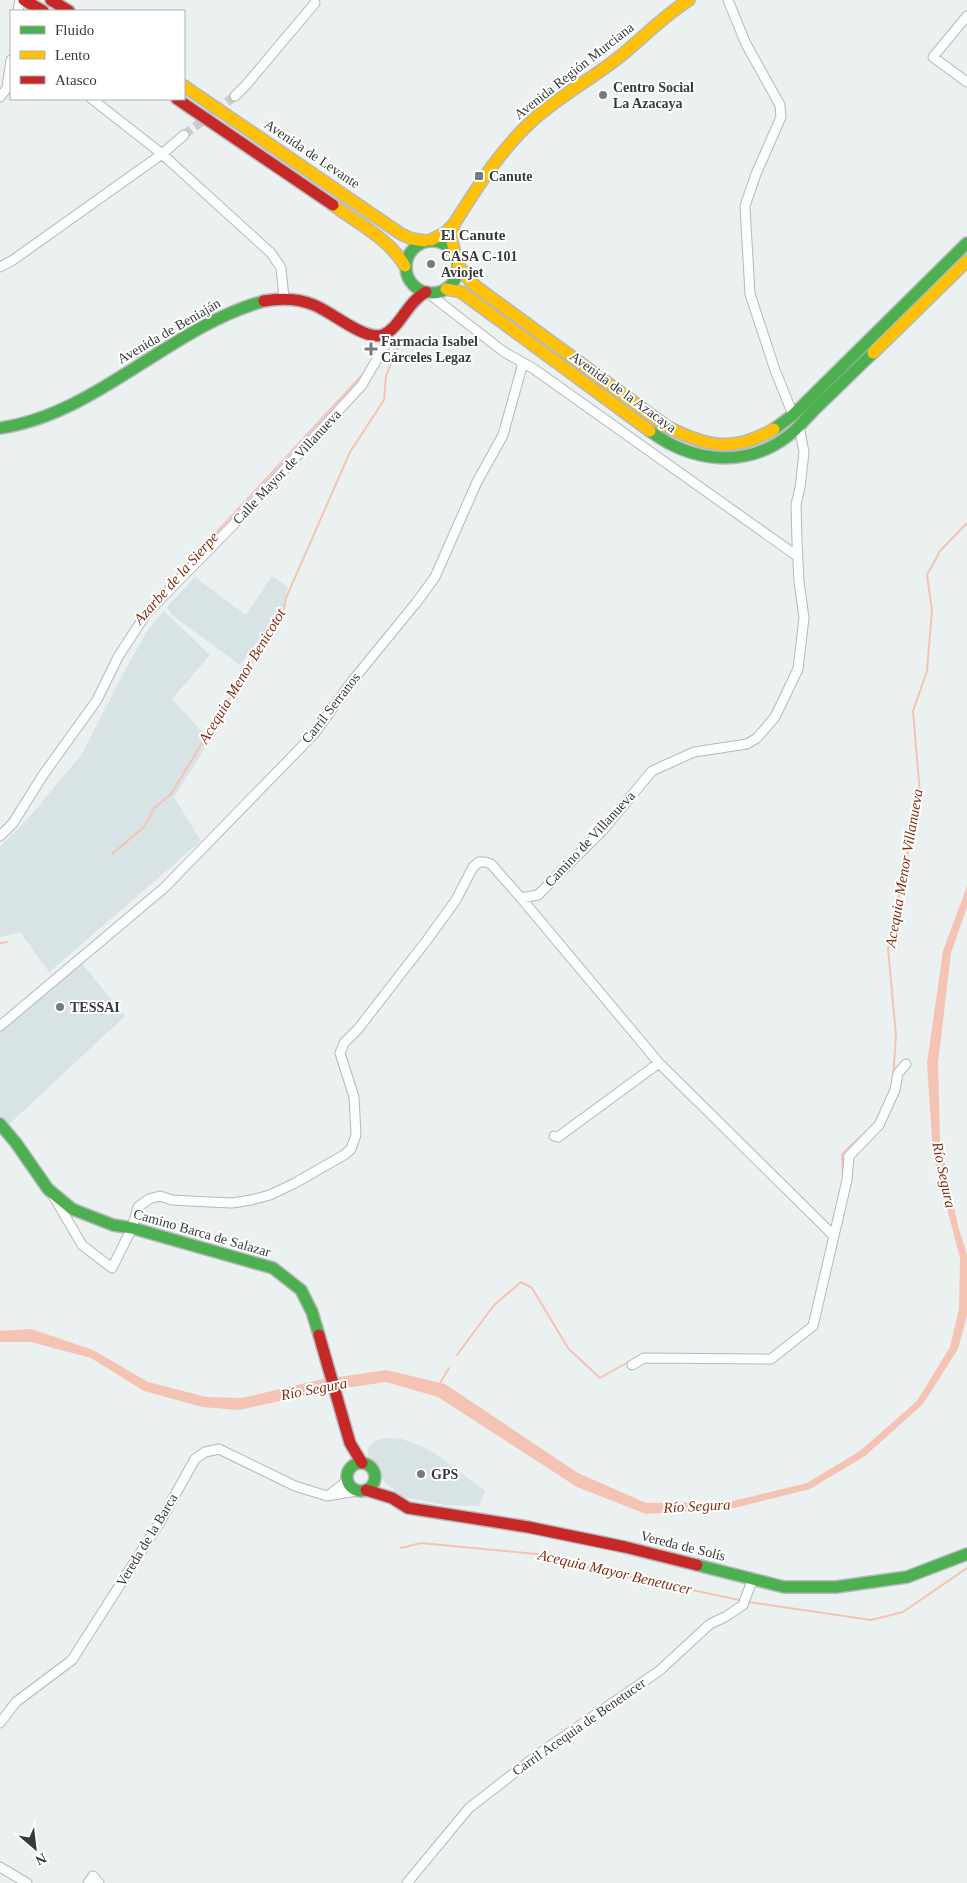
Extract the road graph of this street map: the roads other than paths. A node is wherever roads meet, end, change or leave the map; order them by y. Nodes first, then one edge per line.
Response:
1 (24, 0) edge
2 (51, 0) edge
3 (689, 0) edge
4 (728, 0) edge
5 (315, 3) dead end
6 (40, 10) edge
7 (68, 10) edge
8 (967, 16) edge
9 (10, 67) edge
10 (967, 82) edge
11 (185, 87) edge
12 (235, 96) tunnel mouth
13 (0, 97) edge
14 (93, 100) edge
15 (178, 100) edge
16 (184, 135) tunnel mouth
17 (162, 154) junction
18 (454, 224) junction
19 (428, 241) junction
20 (967, 243) edge
21 (456, 260) junction
22 (967, 261) edge
23 (405, 266) junction
24 (0, 267) edge
25 (408, 278) junction
26 (446, 289) junction
27 (427, 292) junction
28 (284, 298) junction
29 (403, 313) junction
30 (388, 332) junction
31 (523, 363) junction
32 (793, 415) junction
33 (799, 426) junction
34 (0, 428) edge
35 (797, 556) junction
36 (0, 836) edge
37 (521, 898) junction
38 (0, 1026) edge
39 (659, 1063) junction
40 (906, 1064) dead end
41 (0, 1124) edge
42 (554, 1136) dead end
43 (49, 1190) junction
44 (132, 1228) junction
45 (834, 1236) junction
46 (632, 1365) dead end
47 (350, 1444) junction
48 (362, 1463) junction
49 (350, 1468) junction
50 (375, 1480) junction
51 (347, 1482) junction
52 (362, 1491) junction
53 (327, 1496) junction
54 (392, 1498) junction
55 (967, 1554) edge
56 (753, 1578) junction
57 (0, 1723) edge
58 (0, 1867) edge
59 (27, 1883) edge
60 (88, 1883) edge
61 (99, 1883) edge
62 (407, 1883) edge

1 - 6 main road
2 - 7 main road
3 - 18 main road, Avenida Región Murciana
4 - 32 street
5 - 12 street
8 - 10 street
9 - 13 street
11 - 19 main road, Avenida de Levante
14 - 17 street
15 - 23 main road
16 - 17 street
17 - 24 street
17 - 28 street
18 - 19 main road, Avenida Región Murciana
18 - 21 main road
19 - 21 main road
19 - 23 main road
20 - 32 main road, Avenida de la Azacaya
21 - 26 main road
21 - 32 main road, Avenida de la Azacaya
22 - 33 main road, Avenida de la Azacaya
23 - 25 main road
25 - 27 main road
25 - 29 main road
26 - 27 main road
26 - 33 main road, Avenida de la Azacaya
27 - 29 main road
27 - 31 street
28 - 30 main road, Avenida de Beniaján
28 - 34 main road, Avenida de Beniaján
29 - 30 main road
30 - 36 street, Calle Mayor de Villanueva
31 - 35 street
31 - 38 street, Carril Serranos
33 - 35 street, Camino de Villanueva
35 - 37 street, Camino de Villanueva
37 - 39 street
37 - 44 street
39 - 42 street
39 - 45 street
40 - 45 street
41 - 43 main road, Camino Barca de Salazar
43 - 44 main road, Camino Barca de Salazar
43 - 44 street
44 - 47 main road, Camino Barca de Salazar
45 - 46 street
47 - 48 main road, Camino Barca de Salazar
47 - 49 main road, Camino Barca de Salazar
48 - 49 main road
48 - 50 main road
49 - 51 main road
50 - 52 main road
50 - 54 main road, Vereda de Solís
51 - 52 main road
51 - 53 street
52 - 53 street
52 - 54 main road, Vereda de Solís
53 - 57 street, Vereda de la Barca
54 - 56 main road, Vereda de Solís
55 - 56 main road, Vereda de Solís
56 - 62 street, Carril Acequia de Benetucer
58 - 59 street
60 - 61 street

